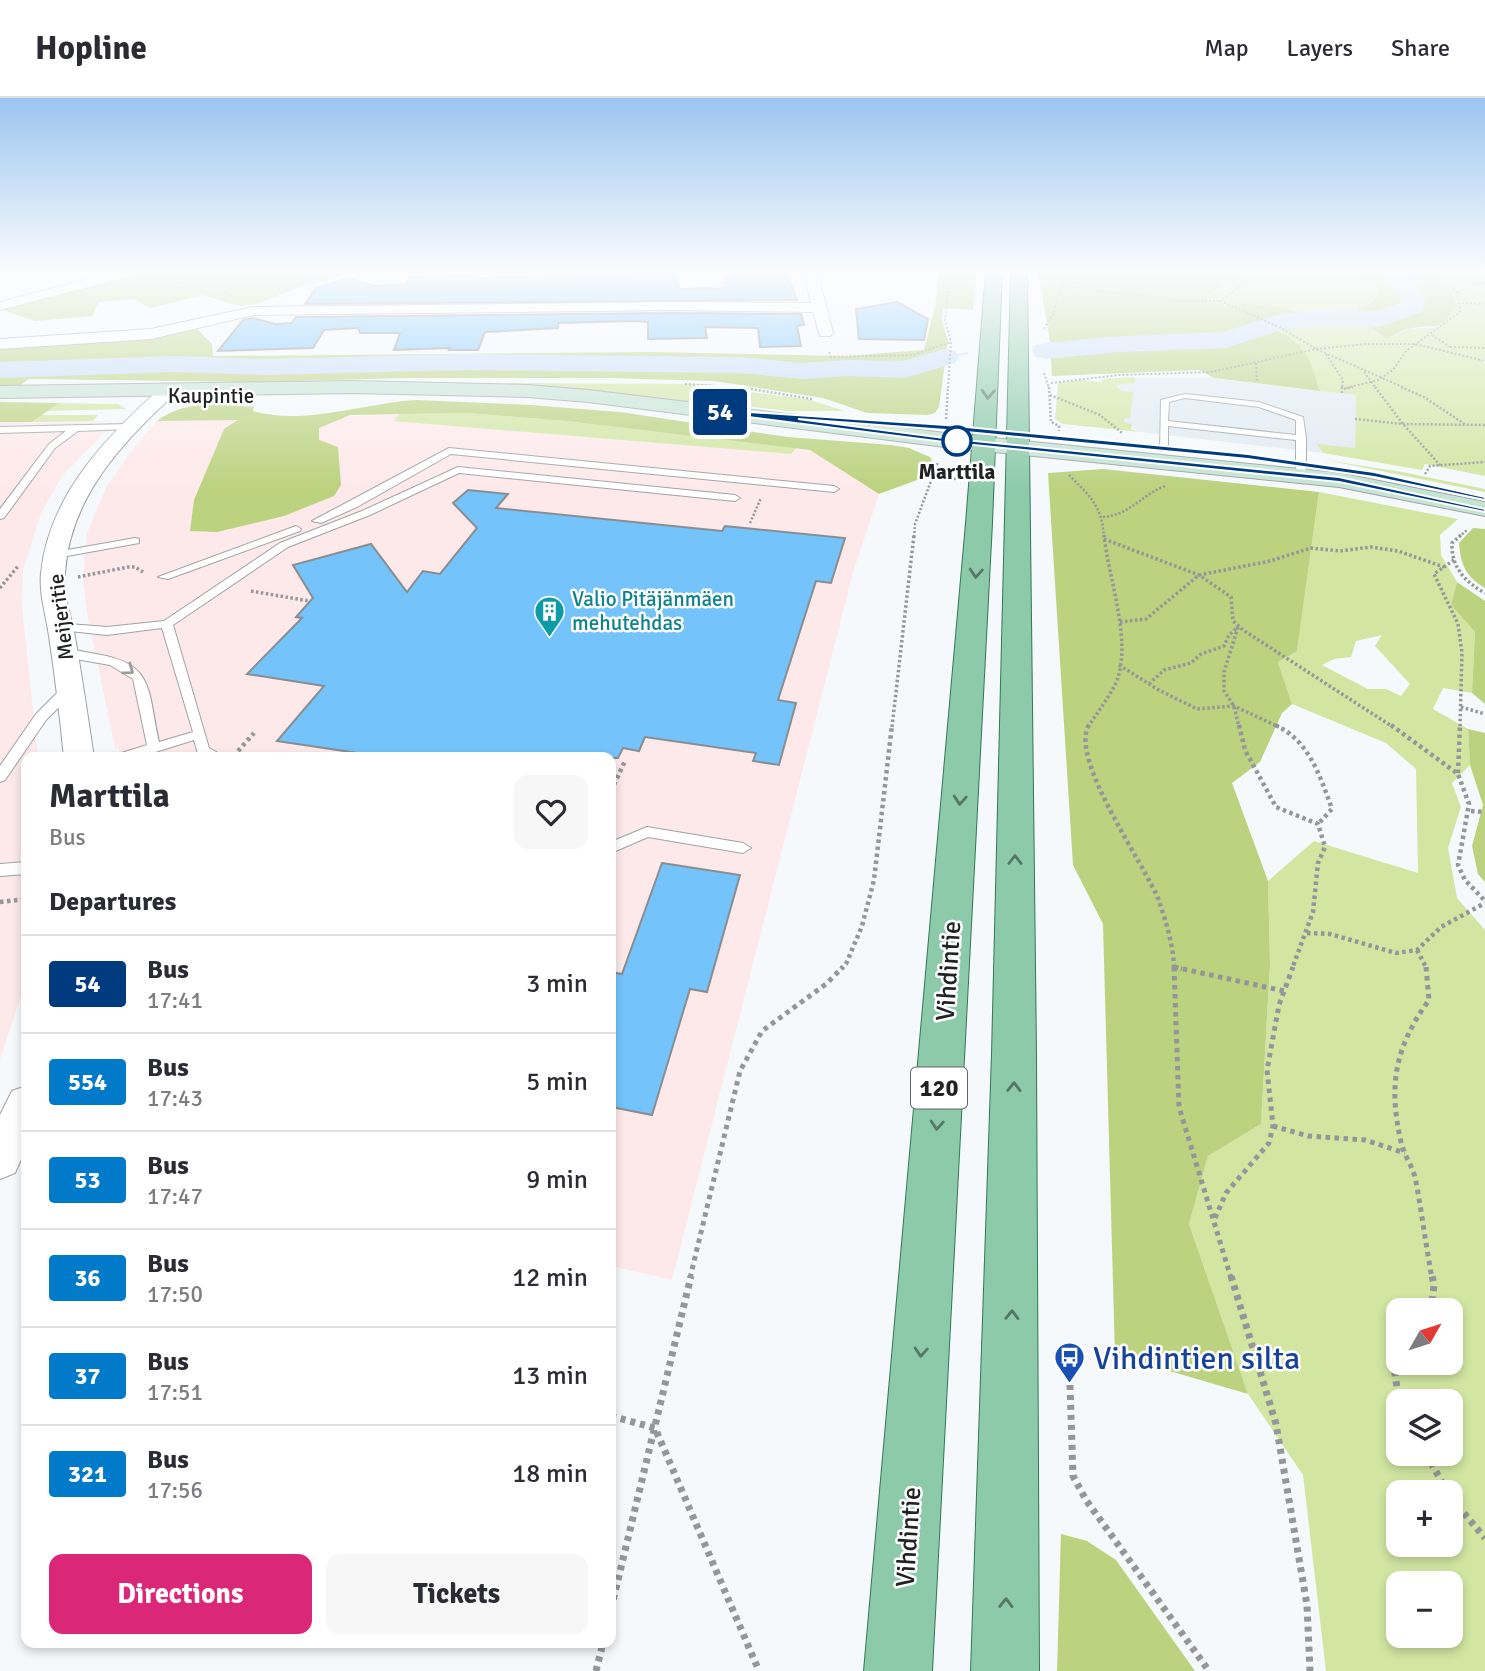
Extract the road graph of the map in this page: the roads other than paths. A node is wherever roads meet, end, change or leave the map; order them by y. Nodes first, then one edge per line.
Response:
1 (990, 344) edge
2 (1018, 344) edge
3 (5, 392) edge
4 (166, 392) junction
5 (1163, 423) junction
6 (128, 427) junction
7 (76, 428) junction
8 (0, 430) edge
9 (985, 437) junction
10 (1302, 438) junction
11 (1019, 441) junction
12 (1163, 449) junction
13 (484, 453) junction
14 (1301, 469) junction
15 (458, 470) junction
16 (834, 489) dead end
17 (1485, 497) edge
18 (735, 498) dead end
19 (0, 516) edge
20 (1480, 517) edge
21 (135, 541) dead end
22 (56, 555) junction
23 (164, 577) dead end
24 (167, 624) junction
25 (60, 626) junction
26 (64, 653) junction
27 (70, 688) junction
28 (200, 734) junction
29 (154, 748) junction
30 (78, 752) edge
31 (140, 752) edge
32 (205, 752) edge
33 (0, 777) edge
34 (616, 846) edge
35 (743, 848) dead end
36 (21, 869) edge
37 (0, 870) edge
38 (21, 1115) edge
39 (0, 1159) edge
40 (898, 1671) edge
41 (1005, 1671) edge

1 -> 9 main road, Vihdintie / 120
2 - 11 main road
3 - 4 main road, Kaupintie
4 - 6 street, Meijeritie
4 - 9 main road, Kaupintie
5 - 10 lane
5 - 10 lane
5 - 12 lane
6 - 7 lane
6 - 22 street, Meijeritie
7 - 8 lane
7 - 19 lane
9 - 11 main road, Kaupintie
9 -> 40 main road, Vihdintie / 120
10 - 14 lane
11 - 12 main road, Kaupintie
11 - 14 main road, Kaupintie
41 -> 11 main road
12 - 14 main road, Kaupintie
13 - 15 lane
13 - 16 lane
13 - 23 lane
14 - 17 main road, Kaupintie
14 - 20 main road, Kaupintie
15 - 18 lane
15 - 24 lane
21 - 22 lane
22 - 25 street, Meijeritie
24 - 25 lane
24 - 28 lane
25 - 26 street, Meijeritie
26 - 27 street, Meijeritie
26 -> 29 lane
27 - 30 street, Meijeritie
27 - 33 lane
28 - 29 lane
28 - 32 lane
29 - 31 lane
34 - 35 lane
36 - 37 lane
38 - 39 street

